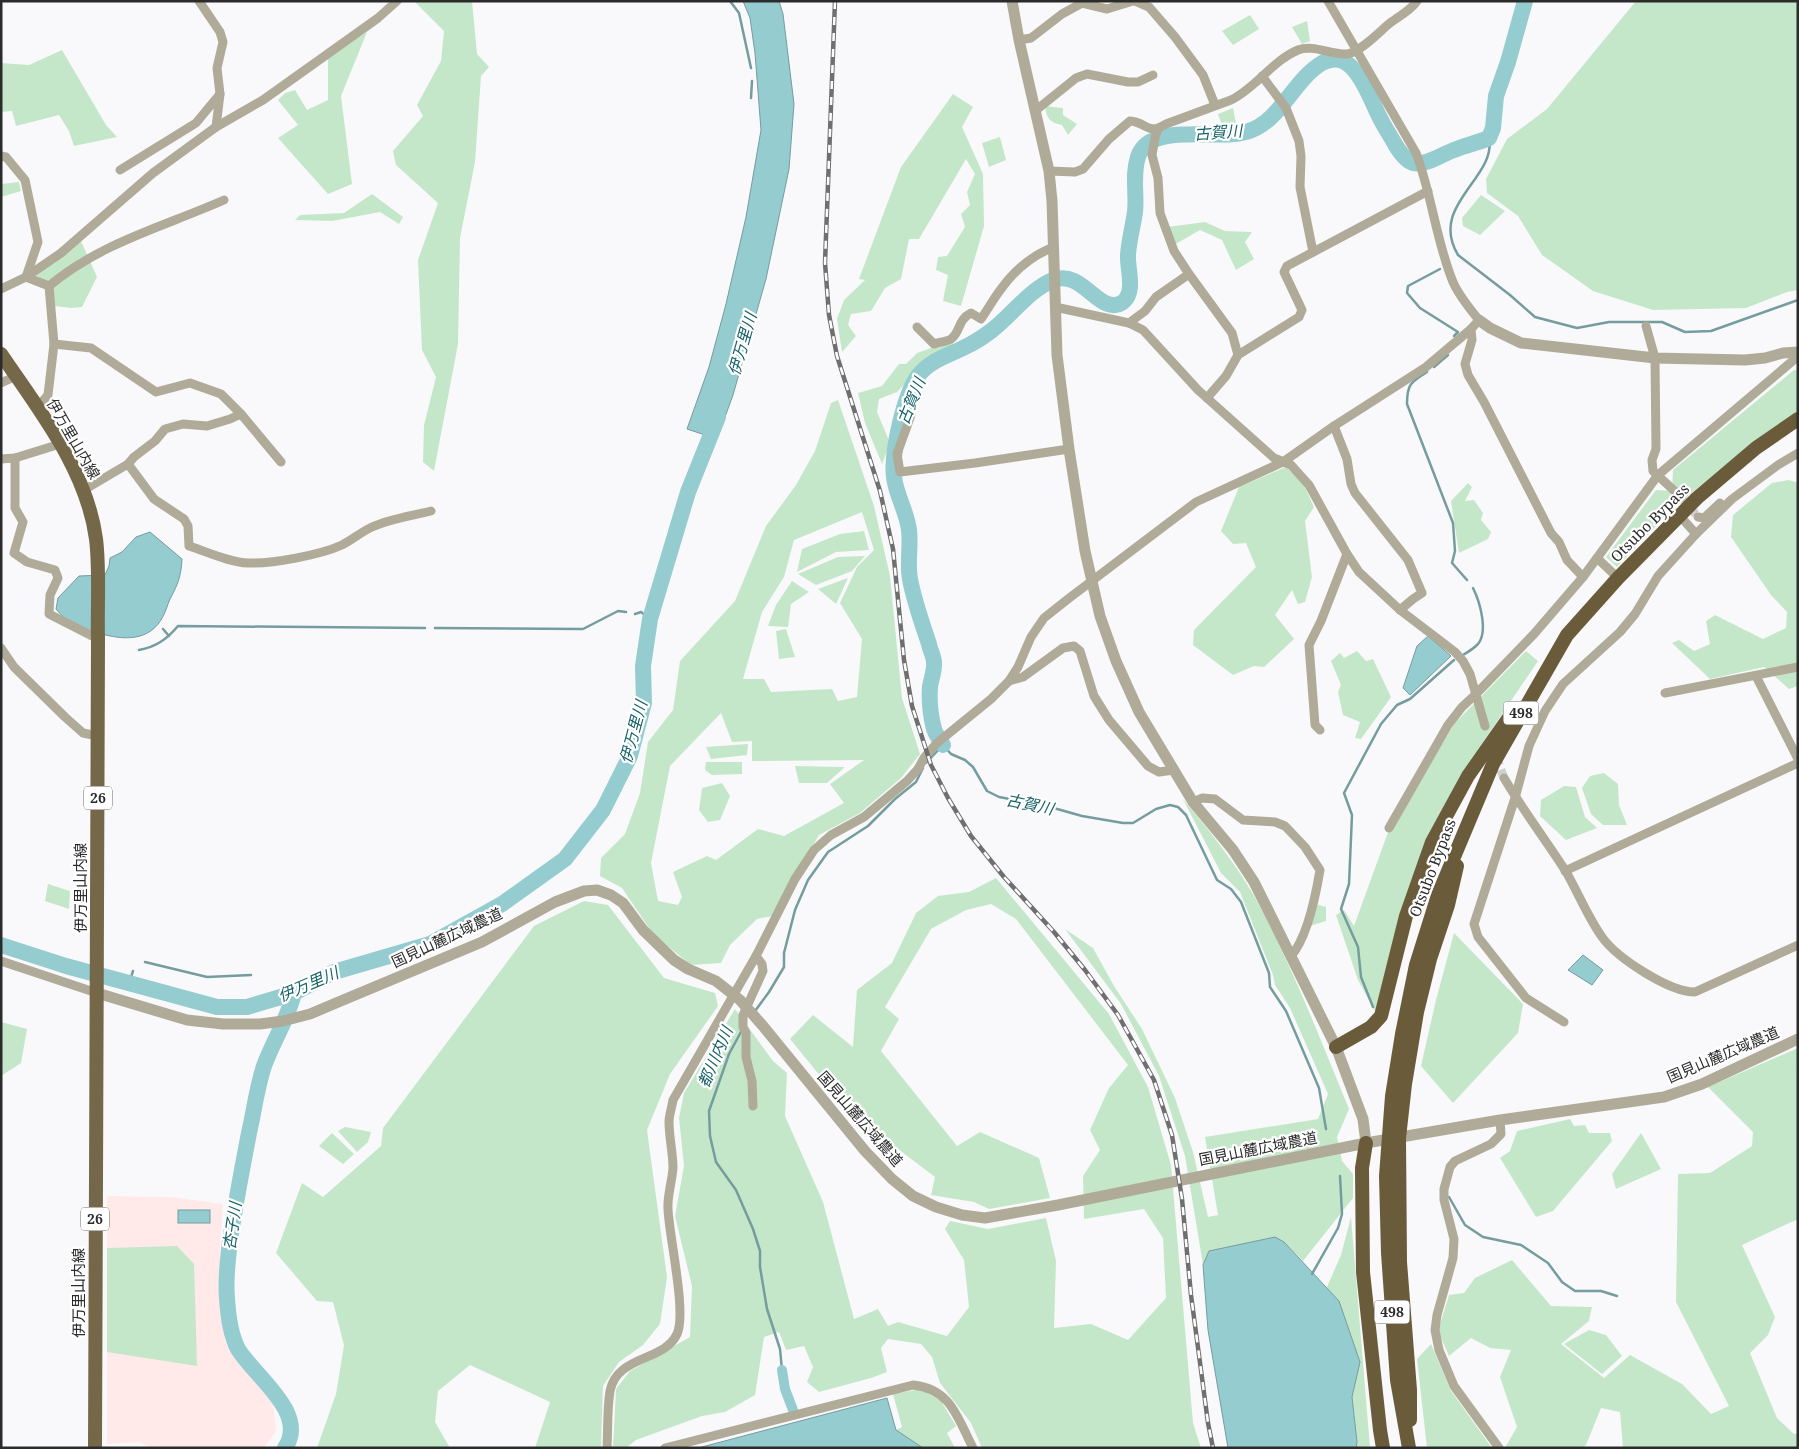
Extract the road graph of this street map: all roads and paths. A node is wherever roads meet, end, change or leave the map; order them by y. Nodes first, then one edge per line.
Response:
1 (199, 1) edge
2 (397, 1) edge
3 (1012, 1) edge
4 (1134, 1) edge
5 (1328, 1) edge
6 (1417, 1) edge
7 (1019, 40) junction
8 (1356, 51) junction
9 (1153, 75) dead end
10 (1262, 76) junction
11 (220, 94) junction
12 (1215, 105) junction
13 (1035, 111) junction
14 (216, 127) junction
15 (1156, 137) junction
16 (1, 156) edge
17 (120, 170) dead end
18 (1049, 171) junction
19 (1428, 191) junction
20 (224, 200) dead end
21 (1054, 247) junction
22 (1313, 252) junction
23 (1188, 274) junction
24 (26, 277) junction
25 (49, 286) junction
26 (1, 289) edge
27 (1055, 302) junction
28 (1479, 320) junction
29 (1129, 323) junction
30 (1646, 326) dead end
31 (917, 327) dead end
32 (1471, 329) junction
33 (54, 344) junction
34 (1797, 352) edge
35 (1, 354) edge
36 (1238, 355) junction
37 (1655, 358) junction
38 (16, 376) junction
39 (1, 383) edge
40 (1207, 398) junction
41 (37, 408) junction
42 (241, 414) junction
43 (911, 415) dead end
44 (1798, 419) edge
45 (1334, 426) junction
46 (60, 444) junction
47 (1069, 449) junction
48 (1798, 453) edge
49 (16, 458) junction
50 (1, 459) edge
51 (281, 462) dead end
52 (1283, 462) junction
53 (128, 464) junction
54 (1658, 475) junction
55 (84, 490) junction
56 (1680, 497) tunnel mouth
57 (1732, 499) junction
58 (431, 511) dead end
59 (1680, 516) junction
60 (1698, 517) dead end
61 (1696, 534) junction
62 (1347, 554) junction
63 (1597, 558) junction
64 (1583, 576) junction
65 (1618, 578) junction
66 (1092, 582) junction
67 (1400, 610) junction
68 (1568, 635) junction
69 (98, 639) junction
70 (1, 648) edge
71 (1798, 667) edge
72 (1756, 676) junction
73 (1008, 681) junction
74 (1665, 693) dead end
75 (1475, 696) junction
76 (1485, 726) dead end
77 (1320, 730) dead end
78 (98, 736) junction
79 (1798, 758) edge
80 (1798, 763) edge
81 (1174, 770) junction
82 (1504, 778) tunnel mouth
83 (1516, 798) junction
84 (1193, 802) junction
85 (1466, 826) junction
86 (1389, 828) dead end
87 (1565, 871) junction
88 (1798, 944) edge
89 (756, 956) junction
90 (1291, 956) junction
91 (1, 962) edge
92 (97, 992) junction
93 (736, 997) junction
94 (1564, 1022) dead end
95 (1798, 1039) edge
96 (1336, 1047) junction
97 (753, 1106) dead end
98 (1500, 1120) junction
99 (1399, 1138) junction
100 (1366, 1143) junction
101 (95, 1448) edge
102 (607, 1448) edge
103 (666, 1448) edge
104 (973, 1448) edge
105 (1384, 1448) edge
106 (1409, 1448) edge
107 (1499, 1448) edge

1 - 11 street
2 - 14 street
3 - 7 street
4 - 7 street
4 - 12 street
5 - 8 street
6 - 8 street
7 - 13 street
8 - 10 street
8 - 19 street
9 - 13 street
10 - 12 street
10 - 22 street
11 - 14 street
11 - 17 street
12 - 15 street
13 - 18 street
14 - 24 street
15 - 18 street
15 - 23 street
16 - 24 street
18 - 21 street
19 - 22 street
19 - 28 street
20 - 25 street
21 - 27 street
21 - 31 street
22 - 36 street
23 - 29 street
23 - 36 street
24 - 25 street
24 - 26 street
25 - 33 street
27 - 29 street
27 - 47 street
28 - 32 street
28 - 37 street
29 - 40 street
30 - 37 street
32 - 45 street
32 - 64 street
33 - 41 street
33 - 42 street
34 - 37 street
34 - 54 street
35 - 38 main road, 伊万里山内線 / 26
36 - 40 street
37 - 54 street
38 - 39 street
38 - 41 main road, 伊万里山内線 / 26
40 - 52 street
41 - 46 main road, 伊万里山内線 / 26
42 - 51 street
42 - 53 street
43 - 47 street
44 - 59 highway, Otsubo Bypass / 498
45 - 52 street
45 - 67 street
46 - 49 street
46 - 55 main road, 伊万里山内線 / 26
47 - 66 street
48 - 57 street
49 - 50 street
49 - 69 street
52 - 62 street
52 - 66 street
53 - 55 street
53 - 58 street
54 - 56 street
54 - 63 street
55 - 69 main road, 伊万里山内線 / 26
57 - 60 street
57 - 61 street
59 - 61 street
59 - 65 highway, Otsubo Bypass / 498
61 - 83 street
62 - 67 street
62 - 77 street
63 - 64 street
63 - 65 street
64 - 75 street
65 - 68 highway, Otsubo Bypass / 498
66 - 73 street
66 - 81 street
67 - 75 street
68 - 85 highway, Otsubo Bypass / 498
68 - 96 highway
69 - 78 main road, 伊万里山内線 / 26
70 - 78 street
71 - 72 street
72 - 74 street
72 - 79 street
73 - 81 street
73 - 89 street
75 - 76 street
75 - 86 street
78 - 92 main road, 伊万里山内線 / 26
80 - 87 street
81 - 84 street
82 - 83 street
83 - 87 street
83 - 94 street
84 - 90 street
84 - 90 street
85 - 99 highway
85 - 106 highway, Otsubo Bypass / 498
87 - 88 street
89 - 93 street
89 - 97 street
90 - 96 street
91 - 92 street
92 - 93 street, 国見山麓広域農道
92 - 101 main road, 伊万里山内線 / 26
93 - 100 street, 国見山麓広域農道
93 - 102 street
95 - 98 street, 国見山麓広域農道
96 - 100 street
98 - 99 street, 国見山麓広域農道
98 - 107 street
99 - 100 street, 国見山麓広域農道
99 - 106 highway
100 - 105 highway
103 - 104 street

